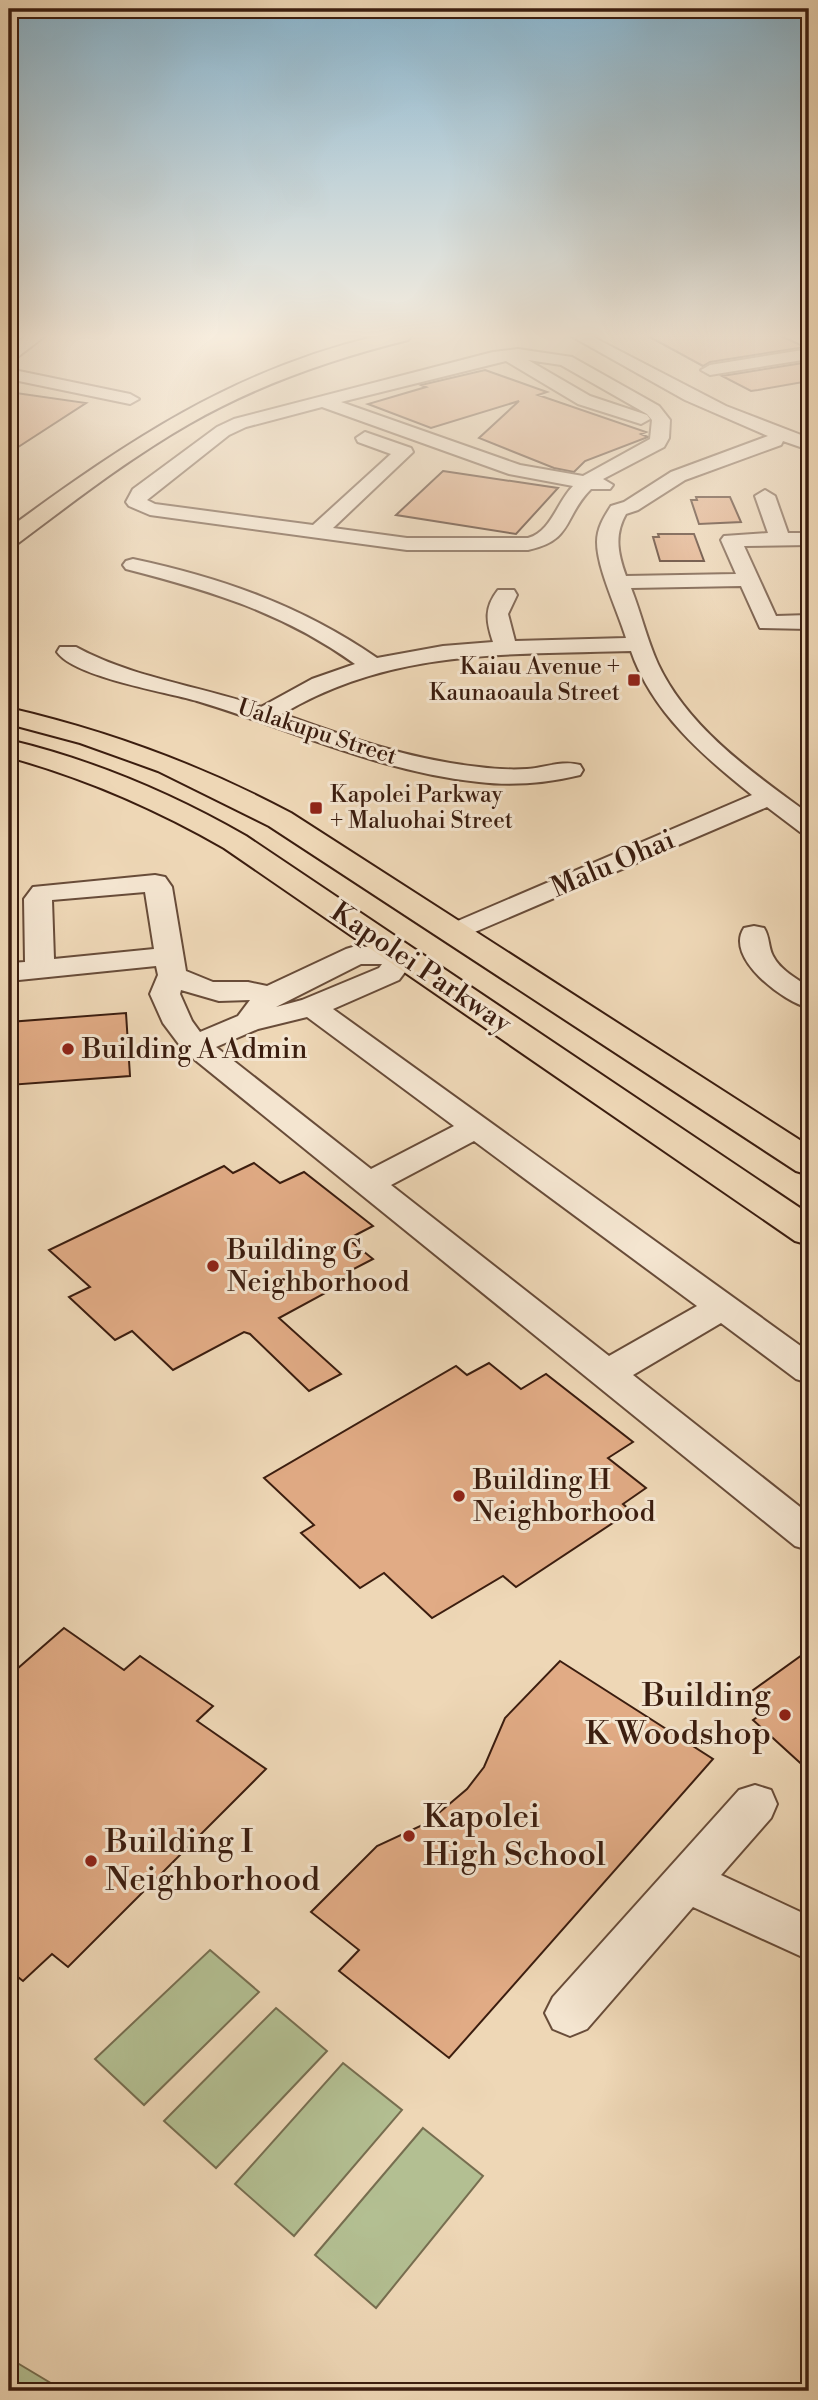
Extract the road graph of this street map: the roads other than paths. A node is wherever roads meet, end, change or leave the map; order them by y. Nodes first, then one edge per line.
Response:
1 (136, 448) edge
2 (200, 448) edge
3 (393, 448) edge
4 (416, 448) edge
5 (453, 448) edge
6 (646, 448) edge
7 (715, 448) edge
8 (757, 448) edge
9 (404, 452) junction
10 (587, 483) junction
11 (622, 495) junction
12 (765, 496) dead end
13 (317, 531) junction
14 (9, 539) edge
15 (809, 539) edge
16 (780, 540) junction
17 (132, 565) dead end
18 (749, 580) junction
19 (619, 582) junction
20 (506, 595) dead end
21 (809, 622) edge
22 (640, 644) junction
23 (507, 649) junction
24 (68, 652) dead end
25 (373, 666) junction
26 (264, 715) junction
27 (9, 716) edge
28 (9, 748) edge
29 (571, 770) dead end
30 (769, 797) junction
31 (809, 826) edge
32 (456, 932) junction
33 (754, 934) dead end
34 (403, 956) junction
35 (171, 965) junction
36 (40, 970) junction
37 (9, 972) edge
38 (268, 997) junction
39 (809, 999) edge
40 (312, 1007) junction
41 (248, 1022) junction
42 (195, 1045) junction
43 (478, 1126) junction
44 (809, 1163) edge
45 (369, 1183) junction
46 (809, 1232) edge
47 (723, 1306) junction
48 (809, 1370) edge
49 (607, 1374) junction
50 (809, 1535) edge
51 (755, 1804) dead end
52 (687, 1882) junction
53 (809, 1940) edge
54 (570, 2013) dead end

1 - 14 main road
2 - 13 street
3 - 9 street
4 - 9 street
5 - 10 street
6 - 10 street
7 - 11 street
8 - 11 street
9 - 13 street
10 - 11 street
10 - 13 street
11 - 19 street
12 - 16 street
15 - 16 street
16 - 18 street
17 - 25 street
18 - 19 street
18 - 21 street
19 - 22 street
20 - 23 street
22 - 23 street
22 - 30 street
23 - 25 street
24 - 26 street, Ualakupu Street
25 - 26 street
26 - 29 street, Ualakupu Street
27 - 32 main road, Kapolei Parkway
28 - 34 main road, Kapolei Parkway
30 - 31 street
30 - 32 street, Malu Ohai
32 - 34 main road
32 - 44 main road, Kapolei Parkway
33 - 39 street
34 - 38 street
34 - 40 street
34 - 46 main road, Kapolei Parkway
35 - 36 street
35 - 36 street
35 - 38 street
35 - 42 street
36 - 37 street
38 - 41 street
40 - 41 street
40 - 43 street
41 - 42 street
42 - 45 street
43 - 45 street
43 - 47 street
45 - 49 street
47 - 48 street
47 - 49 street
49 - 50 street
51 - 52 street
52 - 53 street
52 - 54 street

